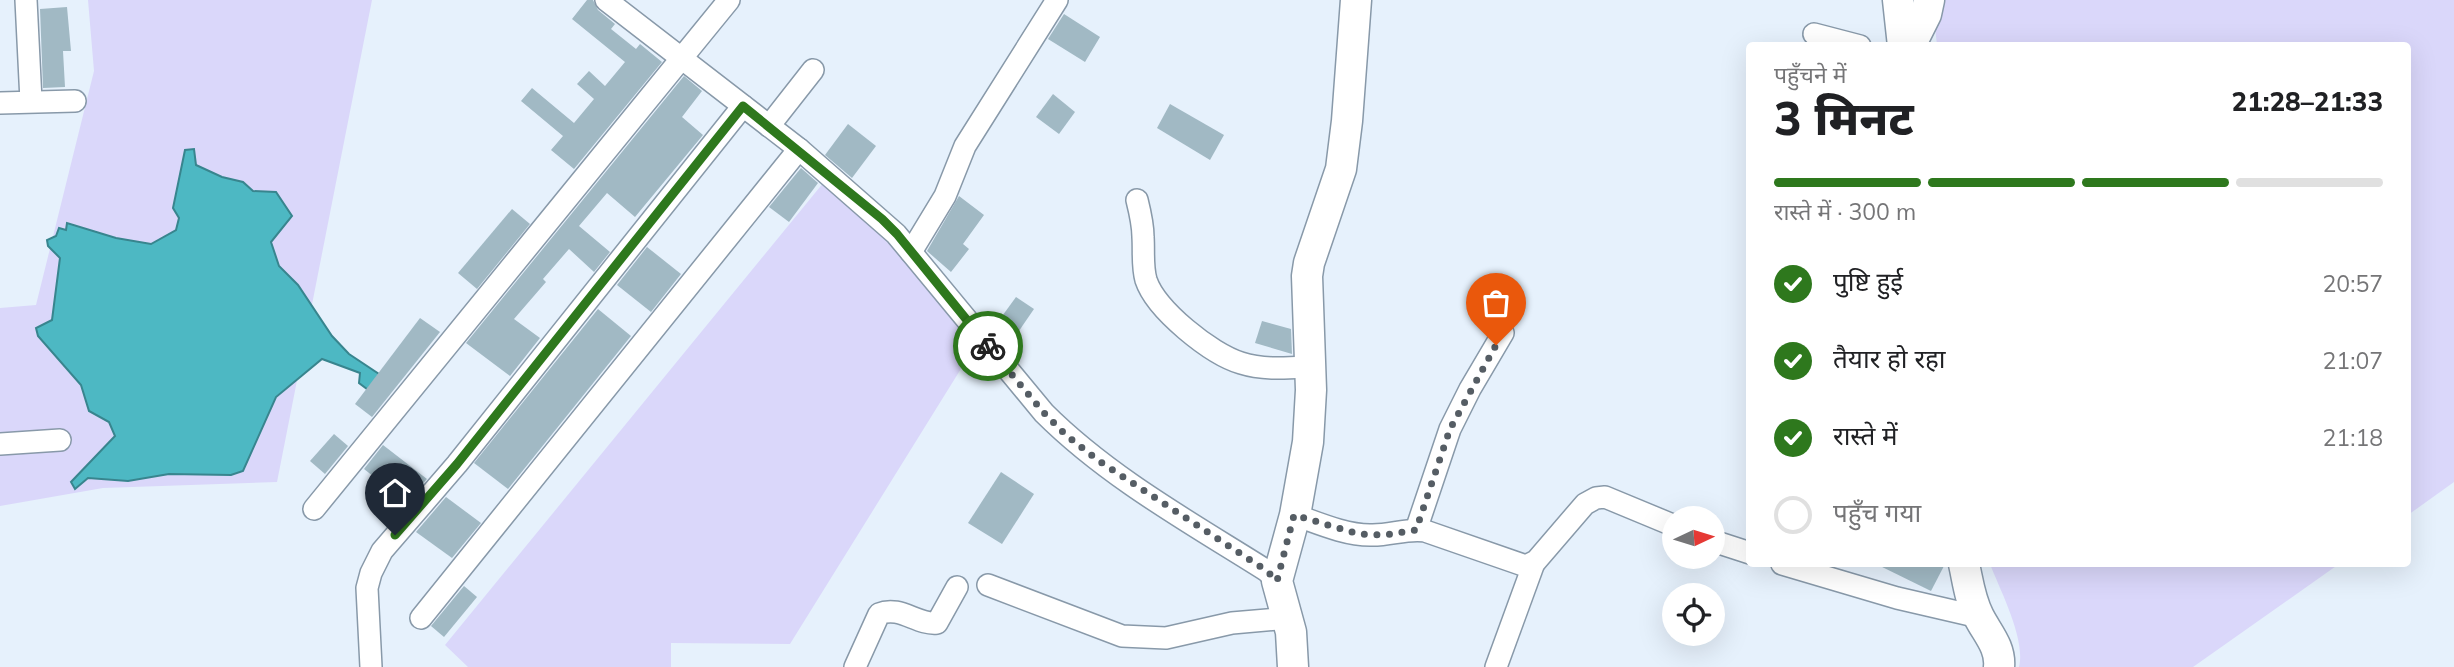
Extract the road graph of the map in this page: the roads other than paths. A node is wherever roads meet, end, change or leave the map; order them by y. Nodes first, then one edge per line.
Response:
1 (26, 0) edge
2 (606, 0) edge
3 (729, 0) edge
4 (1057, 0) edge
5 (1356, 0) edge
6 (1898, 0) edge
7 (1929, 0) edge
8 (1814, 34) dead end
9 (1845, 42) edge
10 (1903, 42) edge
11 (1912, 42) edge
12 (683, 57) junction
13 (813, 70) dead end
14 (75, 101) dead end
15 (31, 102) junction
16 (0, 103) edge
17 (743, 106) junction
18 (769, 126) junction
19 (799, 149) junction
20 (1137, 200) dead end
21 (911, 252) junction
22 (1503, 333) dead end
23 (1310, 367) junction
24 (60, 440) dead end
25 (0, 444) edge
26 (314, 509) dead end
27 (1294, 515) junction
28 (1662, 521) edge
29 (1416, 530) junction
30 (1726, 545) edge
31 (1746, 552) edge
32 (1534, 563) junction
33 (1792, 567) edge
34 (1966, 567) edge
35 (1277, 581) junction
36 (988, 584) dead end
37 (957, 587) dead end
38 (1979, 617) junction
39 (421, 618) dead end
40 (1287, 618) junction
41 (371, 667) edge
42 (855, 667) edge
43 (1293, 667) edge
44 (1496, 667) edge
45 (1999, 667) edge

1 - 15 street
2 - 12 street
3 - 12 street
4 - 21 street
5 - 23 street
6 - 10 street
7 - 11 street
8 - 9 street
12 - 17 street
12 - 26 street
13 - 18 street
14 - 15 street
15 - 16 street
17 - 18 street
17 - 41 street
18 - 19 street
19 - 21 street
19 - 39 street
20 - 23 street
21 - 35 street
22 - 29 street
23 - 27 street
24 - 25 street
27 - 29 street
27 - 35 street
28 - 32 street
29 - 32 street
30 - 31 street
32 - 44 street
33 - 38 street
34 - 38 street
35 - 40 street
36 - 40 street
37 - 42 street
38 - 45 street
40 - 43 street

